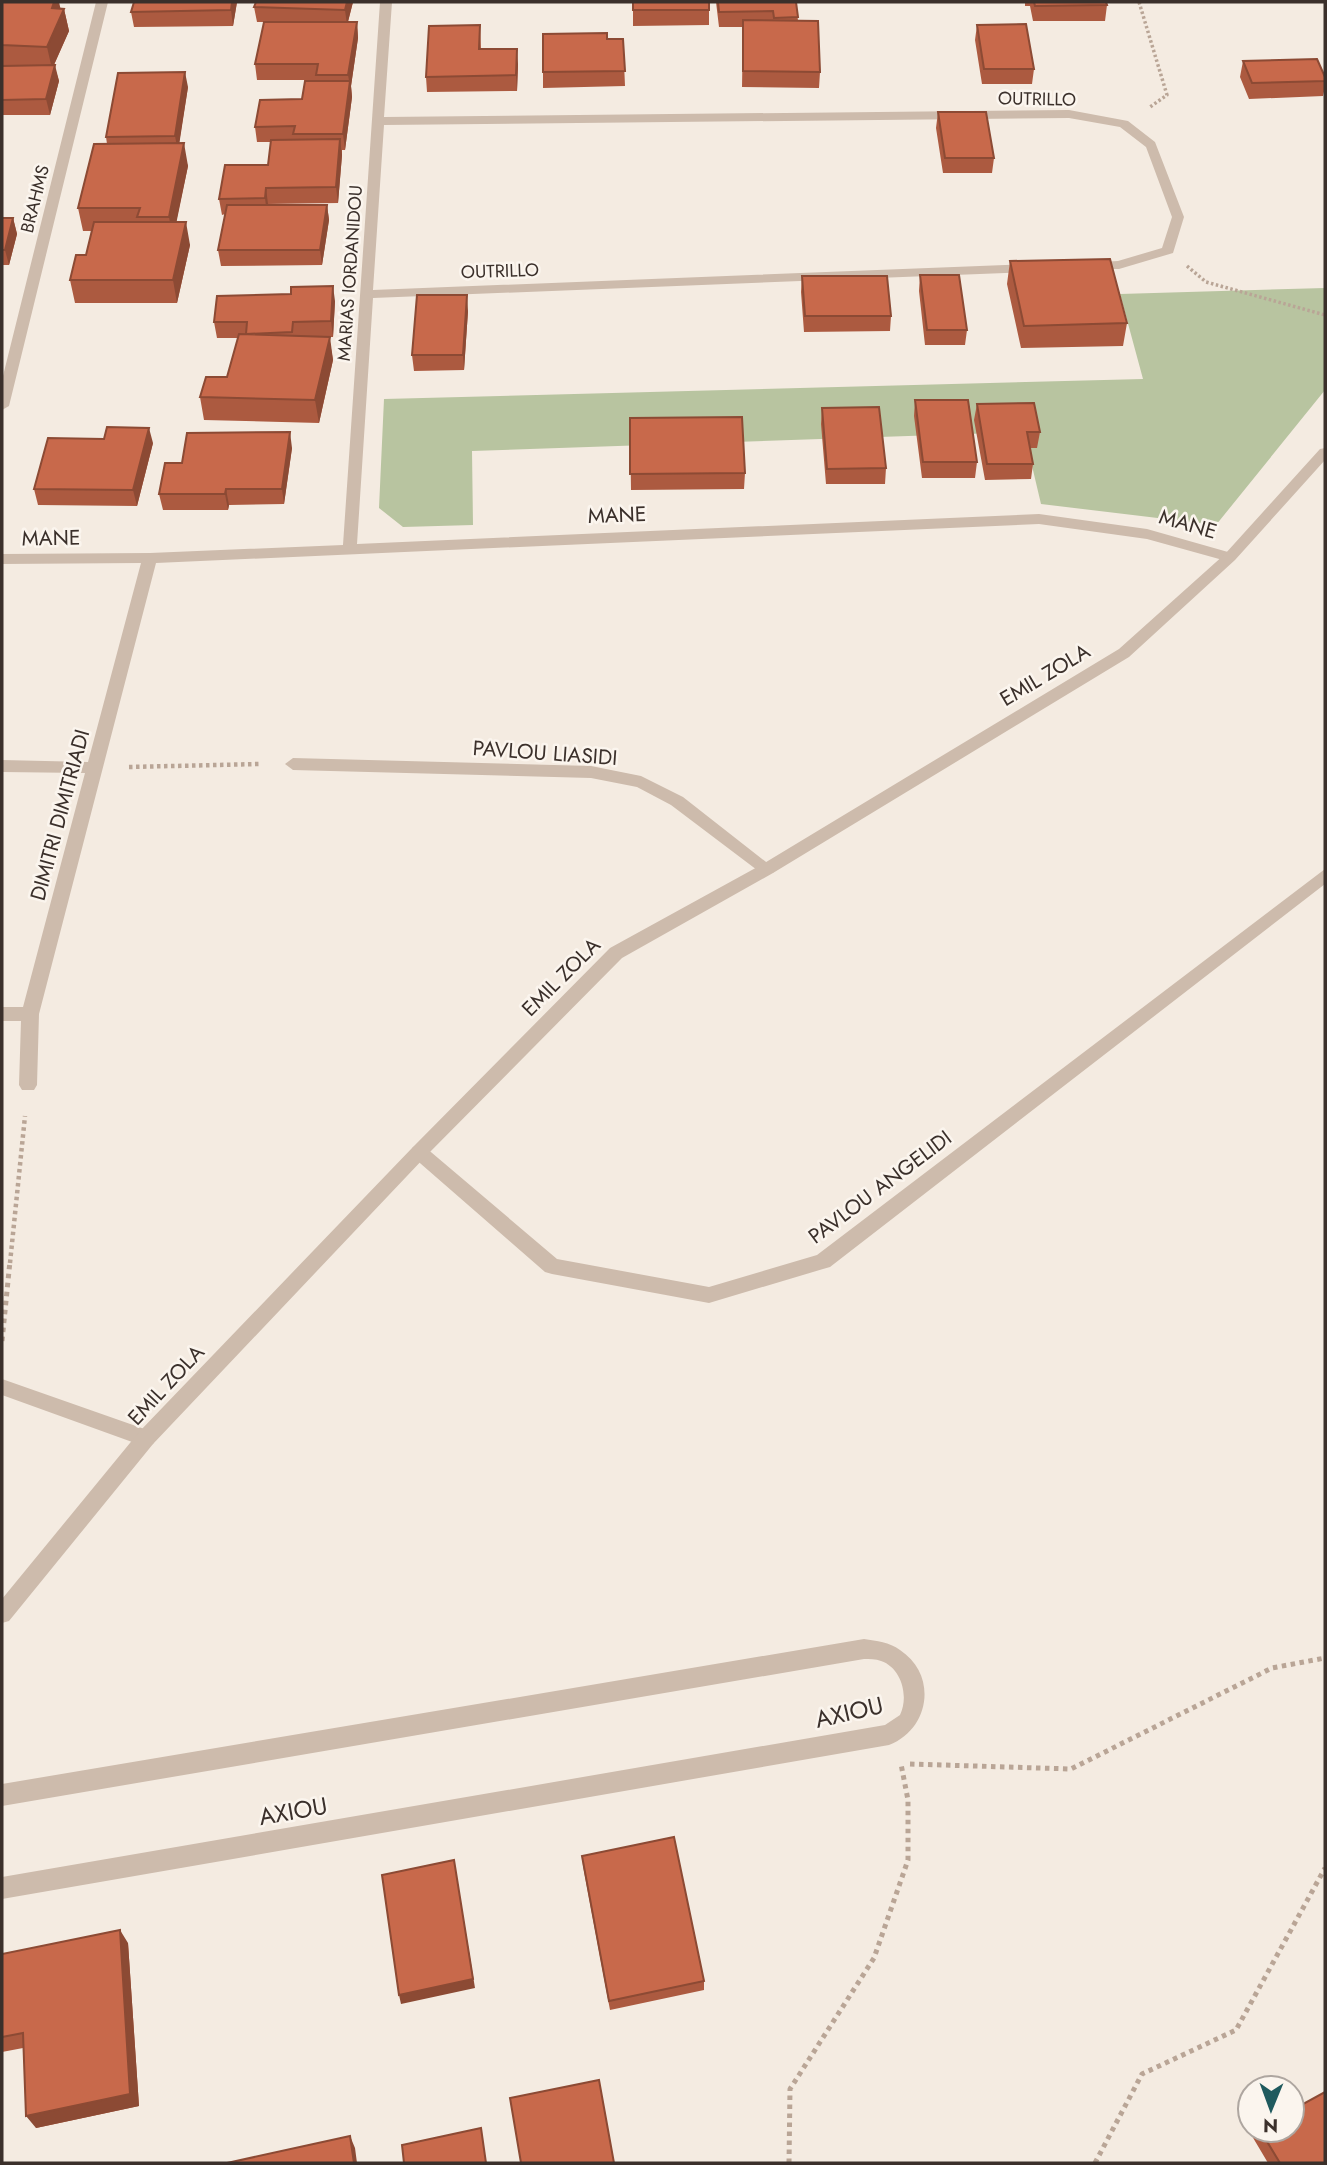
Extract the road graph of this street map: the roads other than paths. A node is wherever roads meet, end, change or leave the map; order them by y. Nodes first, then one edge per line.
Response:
1 (102, 2) edge
2 (386, 2) edge
3 (378, 121) junction
4 (1077, 267) edge
5 (1050, 268) edge
6 (367, 294) junction
7 (2, 406) edge
8 (1325, 452) edge
9 (350, 547) junction
10 (1230, 557) junction
11 (150, 558) junction
12 (2, 559) edge
13 (293, 764) road end
14 (2, 766) edge
15 (94, 768) junction
16 (767, 869) junction
17 (1325, 875) edge
18 (2, 1014) edge
19 (30, 1014) junction
20 (28, 1085) road end
21 (419, 1152) junction
22 (2, 1387) edge
23 (146, 1438) junction
24 (2, 1614) edge
25 (2, 1795) edge
26 (2, 1888) edge

1 - 7 street, BRAHMS
2 - 3 street, MARIAS IORDANIDOU
3 - 4 street, OUTRILLO
3 - 6 street, MARIAS IORDANIDOU
5 - 6 street, OUTRILLO
6 - 9 street, MARIAS IORDANIDOU
8 - 10 street, EMIL ZOLA
9 - 10 street, MANE
9 - 11 street, MANE
10 - 16 street, EMIL ZOLA
11 - 12 street, MANE
11 - 15 street, DIMITRI DIMITRIADI
13 - 16 street, PAVLOU LIASIDI
14 - 15 street
15 - 19 street, DIMITRI DIMITRIADI
16 - 21 street, EMIL ZOLA
17 - 21 street, PAVLOU ANGELIDI
18 - 19 street
19 - 20 street, DIMITRI DIMITRIADI
21 - 23 street, EMIL ZOLA
22 - 23 street
23 - 24 street, EMIL ZOLA
25 - 26 street, AXIOU

